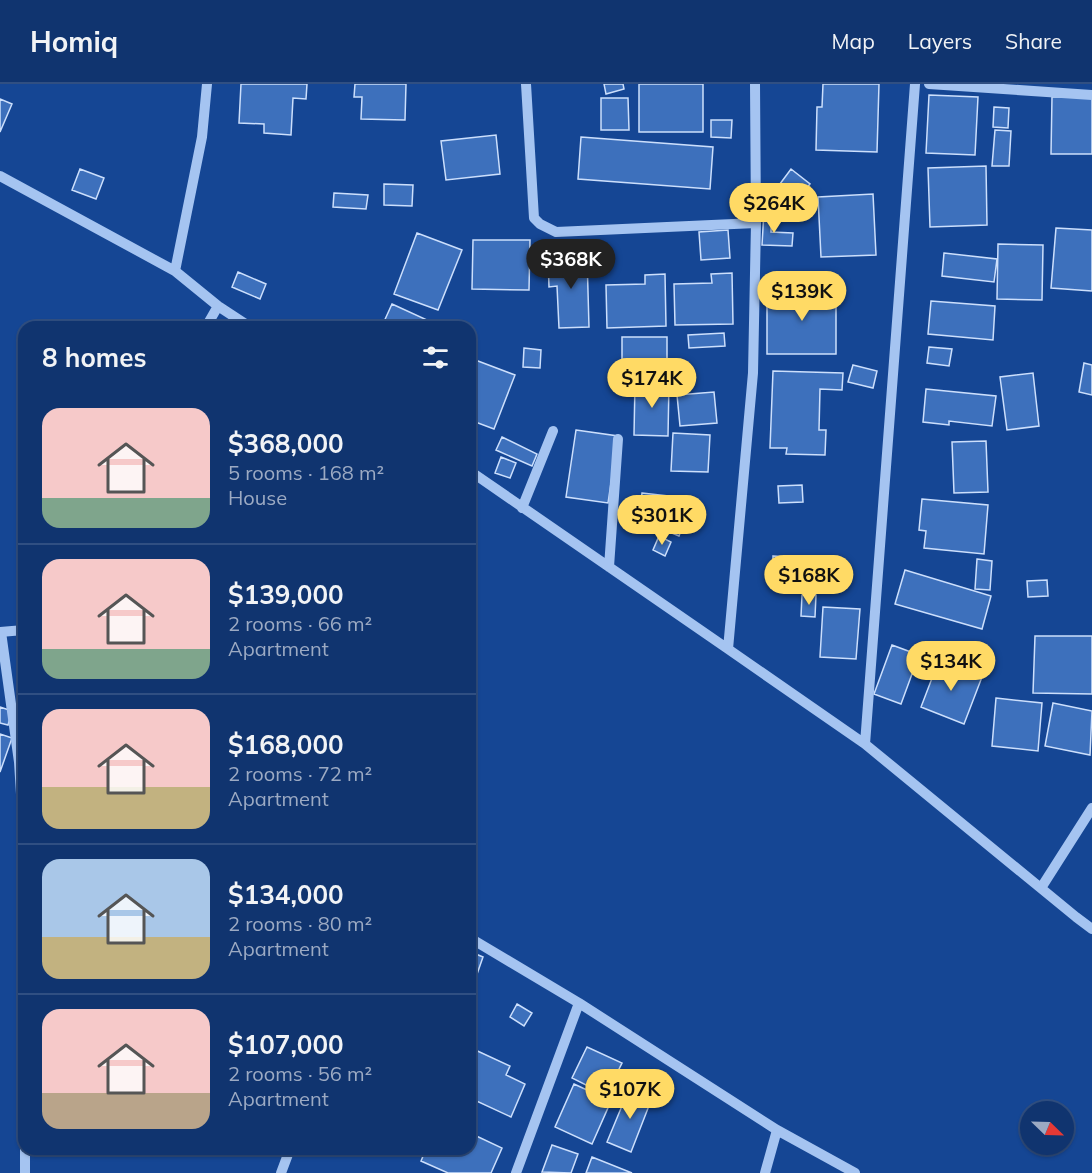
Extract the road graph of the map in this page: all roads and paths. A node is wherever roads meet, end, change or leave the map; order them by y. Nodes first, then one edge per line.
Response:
1 (207, 84) edge
2 (526, 84) edge
3 (755, 84) edge
4 (915, 84) edge
5 (929, 84) edge
6 (1092, 95) edge
7 (0, 176) edge
8 (756, 223) junction
9 (175, 271) junction
10 (218, 306) junction
11 (209, 321) edge
12 (241, 321) edge
13 (553, 430) dead end
14 (618, 439) dead end
15 (476, 475) edge
16 (522, 508) junction
17 (609, 567) junction
18 (18, 631) edge
19 (0, 632) edge
20 (728, 649) junction
21 (865, 744) junction
22 (18, 755) edge
23 (1092, 807) edge
24 (1041, 888) junction
25 (1092, 929) edge
26 (476, 942) edge
27 (579, 1003) junction
28 (777, 1130) junction
29 (25, 1155) edge
30 (288, 1155) edge
31 (25, 1173) edge
32 (281, 1173) edge
33 (516, 1173) edge
34 (765, 1173) edge
35 (855, 1173) edge

1 - 9 street
2 - 8 street
3 - 8 street
4 - 21 street
5 - 6 street
7 - 9 street
8 - 20 street
9 - 10 street
10 - 11 street
10 - 12 street
13 - 16 street
14 - 17 street
15 - 16 street
16 - 17 street
17 - 20 street
18 - 19 street
19 - 22 street
20 - 21 street
21 - 24 street
23 - 24 street
24 - 25 street
26 - 27 street
27 - 28 street
27 - 33 street
28 - 34 street
28 - 35 street
29 - 31 street
30 - 32 street

